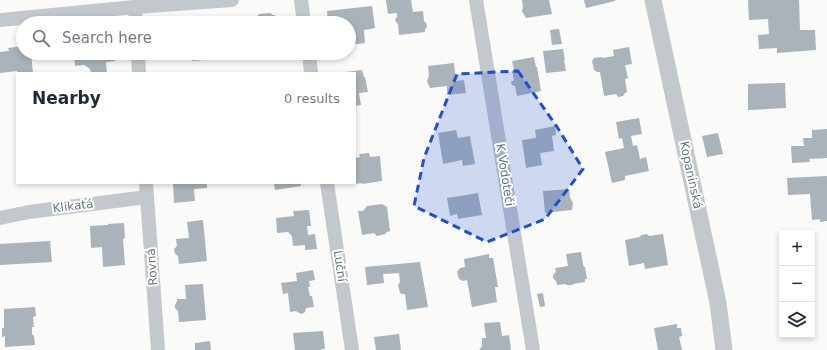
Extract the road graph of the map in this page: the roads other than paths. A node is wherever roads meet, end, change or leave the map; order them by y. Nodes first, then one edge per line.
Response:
1 (232, 0) edge
2 (301, 0) edge
3 (476, 0) edge
4 (654, 0) edge
5 (136, 7) junction
6 (42, 16) edge
7 (136, 16) edge
8 (303, 16) edge
9 (16, 18) edge
10 (0, 20) edge
11 (138, 60) edge
12 (309, 60) edge
13 (139, 72) edge
14 (311, 72) edge
15 (327, 184) edge
16 (146, 190) edge
17 (0, 218) edge
18 (158, 350) edge
19 (352, 350) edge
20 (534, 350) edge
21 (724, 350) edge

1 - 5 street
2 - 8 street
3 - 20 street, K Vodoteči
4 - 21 street, Kopaninská
5 - 6 street
5 - 7 street
9 - 10 street
11 - 13 street
12 - 14 street
15 - 19 street, Luční
16 - 17 street, Klikatá
16 - 18 street, Rovná

